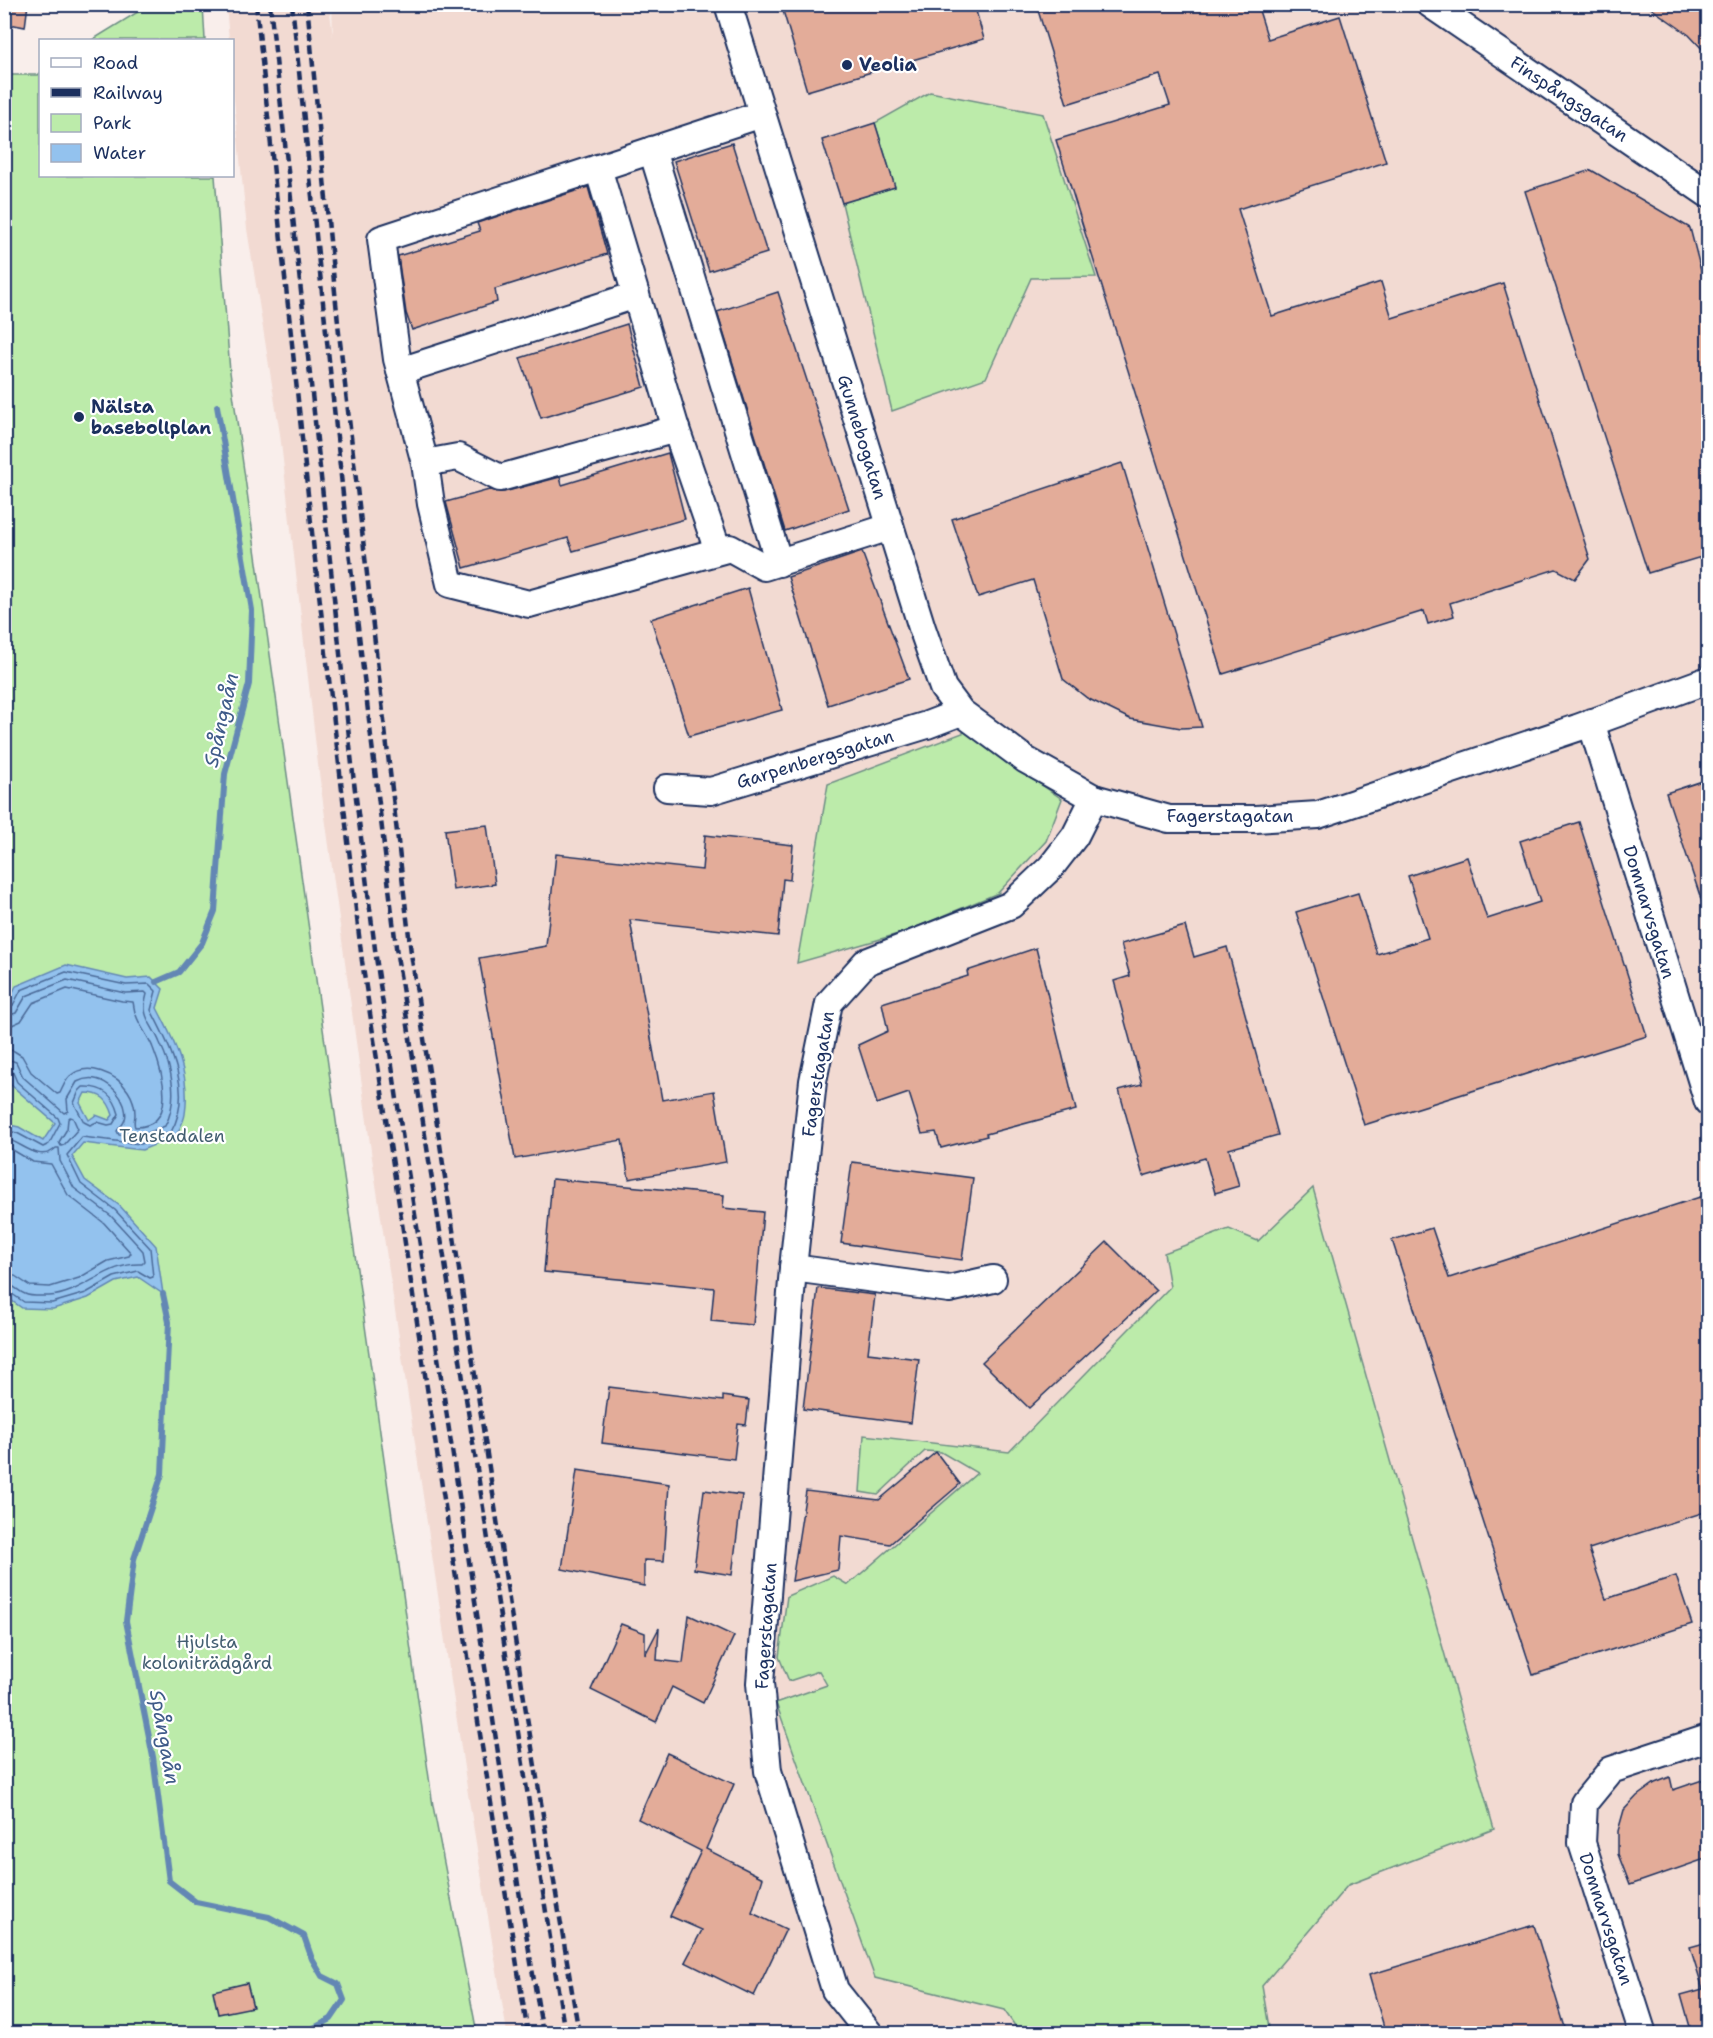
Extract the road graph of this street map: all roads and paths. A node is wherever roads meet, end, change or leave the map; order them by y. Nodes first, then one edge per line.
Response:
1 (728, 4) edge
2 (1430, 4) edge
3 (762, 114) junction
4 (652, 150) junction
5 (598, 168) junction
6 (1708, 194) edge
7 (636, 295) junction
8 (400, 370) junction
9 (676, 429) junction
10 (425, 463) junction
11 (890, 527) junction
12 (718, 551) junction
13 (779, 563) junction
14 (1708, 680) edge
15 (962, 712) junction
16 (1590, 722) junction
17 (667, 788) dead end
18 (1094, 798) junction
19 (1708, 1102) edge
20 (793, 1268) junction
21 (993, 1279) dead end
22 (1708, 1738) edge
23 (870, 2034) edge
24 (1643, 2034) edge

1 - 3 street, Gunnebogatan
2 - 6 street, Finspångsgatan
3 - 4 street
3 - 11 street, Gunnebogatan
4 - 5 street
4 - 13 street
5 - 7 street
5 - 8 street
7 - 8 street
7 - 9 street
8 - 10 street
9 - 10 street
9 - 12 street
10 - 12 street
11 - 13 street
11 - 15 street, Gunnebogatan
12 - 13 street
14 - 16 street, Fagerstagatan
15 - 17 street, Garpenbergsgatan
15 - 18 street, Gunnebogatan
16 - 18 street, Fagerstagatan
16 - 19 street, Domnarvsgatan
18 - 20 street, Fagerstagatan
20 - 21 street
20 - 23 street, Fagerstagatan
22 - 24 street, Domnarvsgatan

